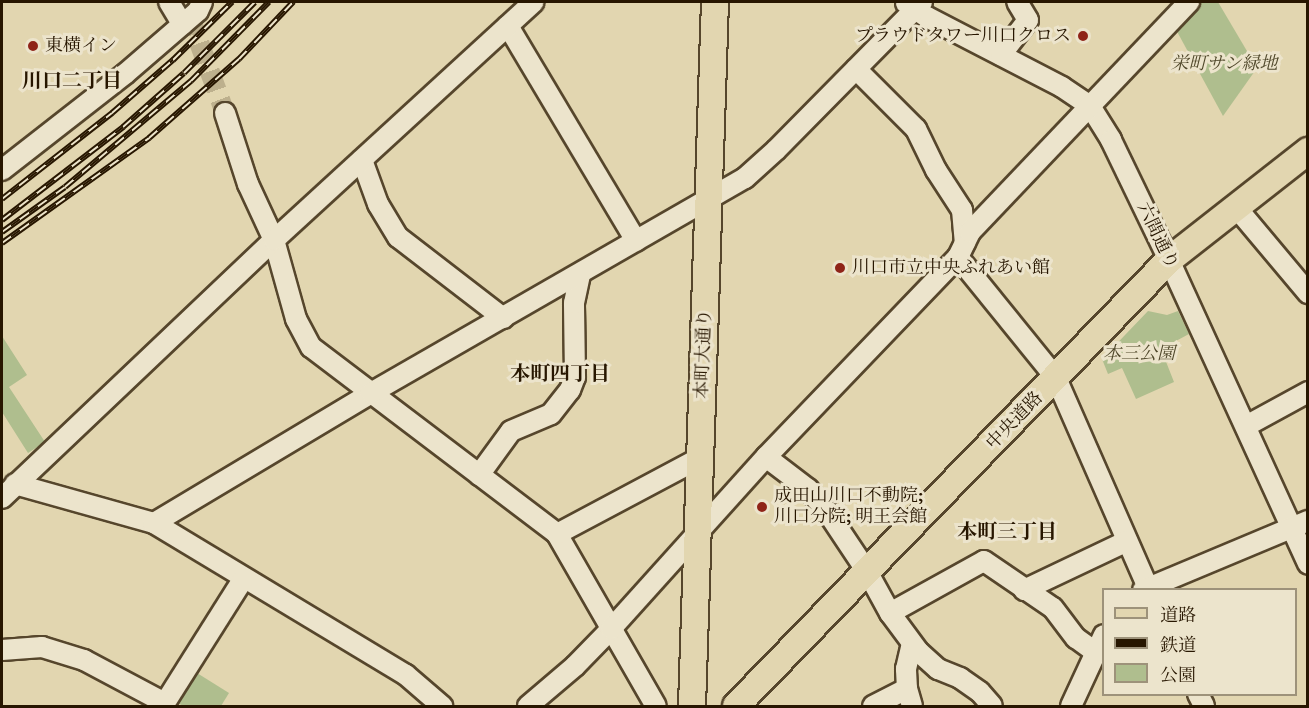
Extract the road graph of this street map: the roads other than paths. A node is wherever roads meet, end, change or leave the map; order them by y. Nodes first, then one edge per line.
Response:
1 (169, 2) edge
2 (534, 2) edge
3 (715, 2) edge
4 (1017, 2) edge
5 (1189, 2) edge
6 (913, 4) edge
7 (191, 8) edge
8 (508, 26) junction
9 (1001, 55) junction
10 (856, 69) junction
11 (1090, 106) junction
12 (225, 113) tunnel mouth
13 (1308, 151) edge
14 (362, 160) junction
15 (4, 163) edge
16 (709, 199) junction
17 (1234, 206) junction
18 (274, 240) junction
19 (636, 241) junction
20 (961, 250) junction
21 (1169, 260) junction
22 (580, 274) junction
23 (1308, 293) edge
24 (503, 318) junction
25 (1056, 378) junction
26 (1308, 392) edge
27 (371, 393) junction
28 (1246, 426) junction
29 (766, 457) junction
30 (700, 458) junction
31 (479, 475) junction
32 (8, 491) edge
33 (154, 523) junction
34 (1299, 524) edge
35 (699, 530) junction
36 (557, 534) junction
37 (1127, 541) junction
38 (1308, 564) edge
39 (868, 573) junction
40 (244, 578) junction
41 (1147, 588) edge
42 (1024, 590) junction
43 (890, 613) junction
44 (611, 629) junction
45 (1099, 643) edge
46 (912, 644) junction
47 (2, 650) edge
48 (909, 698) edge
49 (163, 704) edge
50 (442, 706) edge
51 (528, 706) edge
52 (656, 706) edge
53 (692, 706) edge
54 (736, 706) edge
55 (873, 706) edge
56 (992, 706) edge
57 (1071, 706) edge

1 - 7 street
2 - 8 street
3 - 16 main road, 本町大通り
4 - 9 street
5 - 11 street
6 - 9 street, 六間通り
6 - 10 street
7 - 15 street
8 - 14 street
8 - 19 street
9 - 11 street, 六間通り
10 - 16 street
10 - 20 street
11 - 20 street
11 - 21 street, 六間通り
12 - 18 street
13 - 17 main road, 中央道路
14 - 18 street
14 - 24 street
16 - 19 street
16 - 30 main road, 本町大通り
17 - 21 main road, 中央道路
17 - 23 street
18 - 27 street
18 - 32 street
19 - 22 street
20 - 25 street
20 - 29 street
21 - 25 main road, 中央道路
21 - 28 street, 六間通り
22 - 24 street
22 - 31 street
24 - 27 street
25 - 37 street
25 - 39 main road, 中央道路
26 - 28 street
27 - 31 street
27 - 33 street
28 - 34 street, 六間通り
29 - 35 street
29 - 39 street
30 - 35 main road, 本町大通り
30 - 36 street
31 - 36 street
32 - 33 street
33 - 40 street
34 - 38 street, 六間通り
34 - 41 street
35 - 44 street
35 - 53 main road, 本町大通り
36 - 44 street
37 - 41 street
37 - 42 street
39 - 43 street
39 - 54 main road, 中央道路
40 - 49 street
40 - 50 street
42 - 43 street
42 - 45 street
43 - 46 street
44 - 51 street
44 - 52 street
45 - 57 street
46 - 48 street
46 - 56 street
47 - 49 street
48 - 55 street

